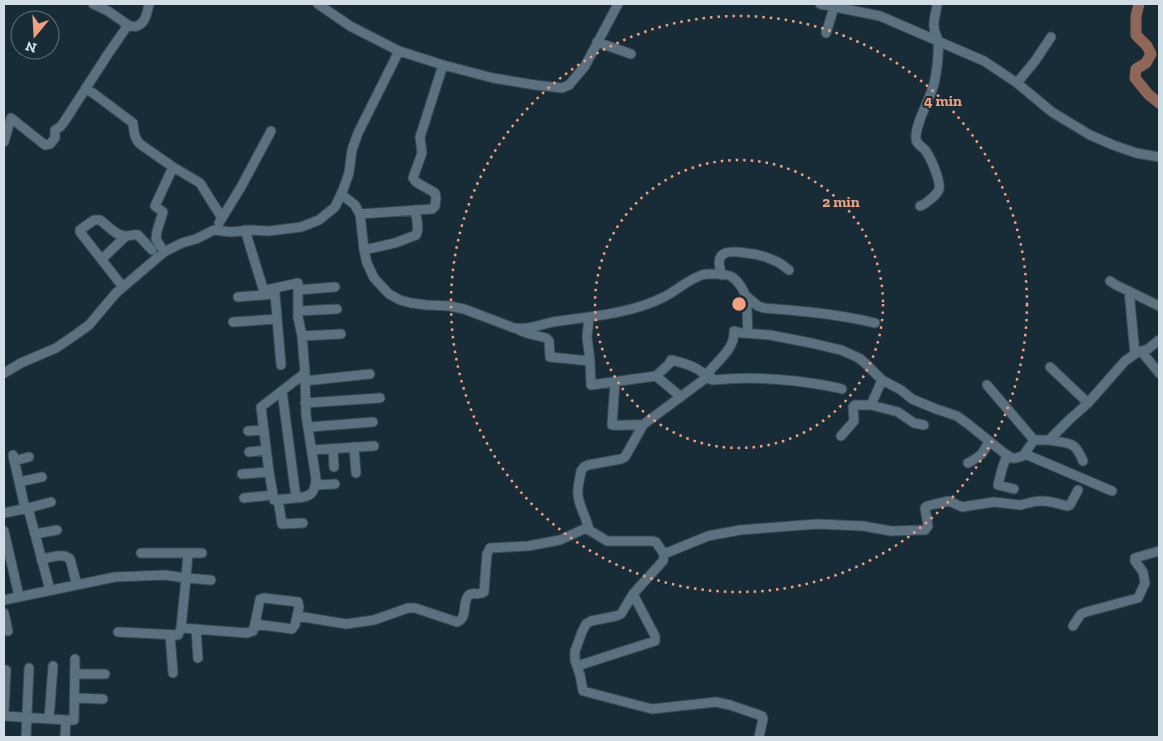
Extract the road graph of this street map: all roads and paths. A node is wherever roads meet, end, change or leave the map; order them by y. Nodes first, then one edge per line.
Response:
1 (93, 4) edge
2 (149, 4) edge
3 (318, 4) edge
4 (618, 4) edge
5 (820, 4) edge
6 (937, 4) edge
7 (833, 6) junction
8 (128, 25) junction
9 (826, 32) dead end
10 (1051, 37) dead end
11 (597, 42) junction
12 (938, 42) junction
13 (399, 51) junction
14 (631, 54) dead end
15 (443, 65) junction
16 (1017, 83) junction
17 (85, 89) junction
18 (271, 132) dead end
19 (4, 142) edge
20 (1159, 158) edge
21 (173, 167) junction
22 (341, 194) junction
23 (920, 206) dead end
24 (415, 210) junction
25 (360, 214) junction
26 (222, 218) junction
27 (214, 230) junction
28 (244, 230) junction
29 (126, 236) junction
30 (152, 250) dead end
31 (364, 250) junction
32 (164, 252) junction
33 (102, 259) junction
34 (789, 270) dead end
35 (722, 275) junction
36 (1110, 280) dead end
37 (123, 287) junction
38 (335, 287) dead end
39 (298, 290) junction
40 (265, 292) junction
41 (1133, 293) junction
42 (745, 295) junction
43 (238, 297) dead end
44 (1159, 306) edge
45 (337, 309) dead end
46 (298, 311) junction
47 (277, 318) junction
48 (588, 318) junction
49 (233, 322) dead end
50 (875, 323) dead end
51 (514, 328) junction
52 (748, 333) junction
53 (341, 334) dead end
54 (302, 336) junction
55 (1159, 340) edge
56 (1138, 353) junction
57 (590, 361) junction
58 (281, 365) dead end
59 (1050, 367) dead end
60 (4, 373) edge
61 (1159, 373) edge
62 (370, 374) dead end
63 (656, 376) junction
64 (305, 377) junction
65 (710, 379) junction
66 (882, 380) junction
67 (614, 382) junction
68 (987, 385) dead end
69 (842, 390) dead end
70 (282, 391) junction
71 (681, 397) junction
72 (380, 398) dead end
73 (305, 403) junction
74 (1088, 403) junction
75 (872, 405) junction
76 (372, 422) dead end
77 (643, 425) junction
78 (924, 425) dead end
79 (309, 426) junction
80 (264, 430) junction
81 (248, 431) dead end
82 (841, 436) dead end
83 (1034, 440) junction
84 (1049, 440) junction
85 (989, 441) junction
86 (374, 446) dead end
87 (354, 447) junction
88 (332, 448) junction
89 (266, 450) junction
90 (312, 450) junction
91 (249, 452) dead end
92 (1025, 454) junction
93 (1007, 455) junction
94 (29, 457) dead end
95 (1083, 461) dead end
96 (968, 463) dead end
97 (334, 467) dead end
98 (269, 472) junction
99 (356, 473) dead end
100 (242, 474) dead end
101 (42, 477) dead end
102 (18, 482) junction
103 (335, 484) dead end
104 (316, 485) junction
105 (1014, 489) dead end
106 (1078, 490) dead end
107 (1112, 491) dead end
108 (276, 497) junction
109 (244, 498) dead end
110 (296, 498) junction
111 (51, 502) dead end
112 (26, 508) junction
113 (4, 513) edge
114 (303, 523) dead end
115 (57, 530) dead end
116 (589, 530) junction
117 (4, 531) edge
118 (35, 534) junction
119 (1159, 551) edge
120 (141, 553) dead end
121 (188, 553) junction
122 (202, 553) dead end
123 (664, 554) junction
124 (41, 559) junction
125 (186, 578) junction
126 (211, 580) dead end
127 (78, 585) junction
128 (50, 590) junction
129 (633, 594) junction
130 (19, 596) junction
131 (4, 600) edge
132 (4, 613) edge
133 (296, 616) junction
134 (255, 624) junction
135 (1073, 626) dead end
136 (181, 628) junction
137 (196, 629) junction
138 (8, 632) dead end
139 (118, 632) dead end
140 (170, 635) junction
141 (198, 658) dead end
142 (75, 660) dead end
143 (53, 666) dead end
144 (577, 666) junction
145 (29, 668) dead end
146 (6, 670) dead end
147 (173, 673) dead end
148 (75, 674) junction
149 (105, 674) dead end
150 (75, 698) junction
151 (103, 699) dead end
152 (4, 712) edge
153 (4, 716) edge
154 (28, 717) junction
155 (49, 718) junction
156 (66, 720) junction
157 (26, 737) edge
158 (65, 737) edge
159 (759, 737) edge

1 - 8 street
2 - 8 street
3 - 13 street
4 - 11 street
5 - 7 street
6 - 12 street
7 - 9 street
7 - 12 street
8 - 17 street
10 - 16 street
11 - 14 street
11 - 15 street
12 - 16 street
12 - 23 street
13 - 15 street
13 - 22 street
15 - 24 street
16 - 20 street
17 - 19 street
17 - 21 street
18 - 26 street
21 - 26 street
21 - 32 street
22 - 25 street
22 - 28 street
24 - 25 street
24 - 31 street
25 - 31 street
26 - 27 street
27 - 28 street
27 - 32 street
28 - 40 street
29 - 30 street
29 - 33 street
29 - 33 street
31 - 51 street
32 - 37 street
33 - 37 street
34 - 35 street
35 - 42 street
35 - 48 street
36 - 41 street
37 - 60 street
38 - 39 street
39 - 40 street
39 - 46 street
40 - 43 street
40 - 47 street
41 - 44 street
41 - 56 street
42 - 50 street
42 - 52 street
45 - 46 street
46 - 54 street
47 - 49 street
47 - 58 street
48 - 51 street
48 - 57 street
51 - 57 street
52 - 65 street
52 - 66 street
53 - 54 street
54 - 64 street
55 - 56 street
56 - 61 street
56 - 74 street
57 - 67 street
59 - 74 street
62 - 64 street
63 - 65 street
63 - 67 street
63 - 71 street
64 - 70 street
64 - 73 street
65 - 69 street
65 - 71 street
66 - 75 street
66 - 85 street
67 - 77 street
68 - 83 street
70 - 80 street
70 - 110 street
71 - 77 street
72 - 73 street
73 - 79 street
74 - 84 street
75 - 78 street
75 - 82 street
76 - 79 street
77 - 116 street
79 - 90 street
80 - 81 street
80 - 89 street
83 - 84 street
83 - 92 street
84 - 95 street
85 - 93 street
85 - 96 street
86 - 87 street
87 - 88 street
87 - 99 street
88 - 90 street
88 - 97 street
89 - 91 street
89 - 98 street
90 - 104 street
92 - 93 street
92 - 107 street
93 - 105 street
94 - 102 street
98 - 100 street
98 - 108 street
101 - 102 street
102 - 112 street
103 - 104 street
104 - 110 street
106 - 123 street
108 - 109 street
108 - 110 street
108 - 114 street
111 - 112 street
112 - 113 street
112 - 118 street
115 - 118 street
116 - 123 street
116 - 133 street
117 - 130 street
118 - 124 street
119 - 135 street
120 - 121 street
121 - 122 street
121 - 125 street
123 - 129 street
124 - 127 street
124 - 128 street
125 - 126 street
125 - 127 street
125 - 136 street
127 - 128 street
128 - 130 street
129 - 144 street
129 - 144 street
130 - 131 street
132 - 138 street
133 - 134 street
133 - 134 street
134 - 137 street
136 - 137 street
136 - 140 street
137 - 141 street
139 - 140 street
140 - 147 street
142 - 148 street
143 - 155 street
144 - 159 street
145 - 154 street
146 - 152 street
148 - 149 street
148 - 150 street
150 - 151 street
150 - 156 street
153 - 154 street
154 - 155 street
154 - 157 street
155 - 156 street
156 - 158 street

